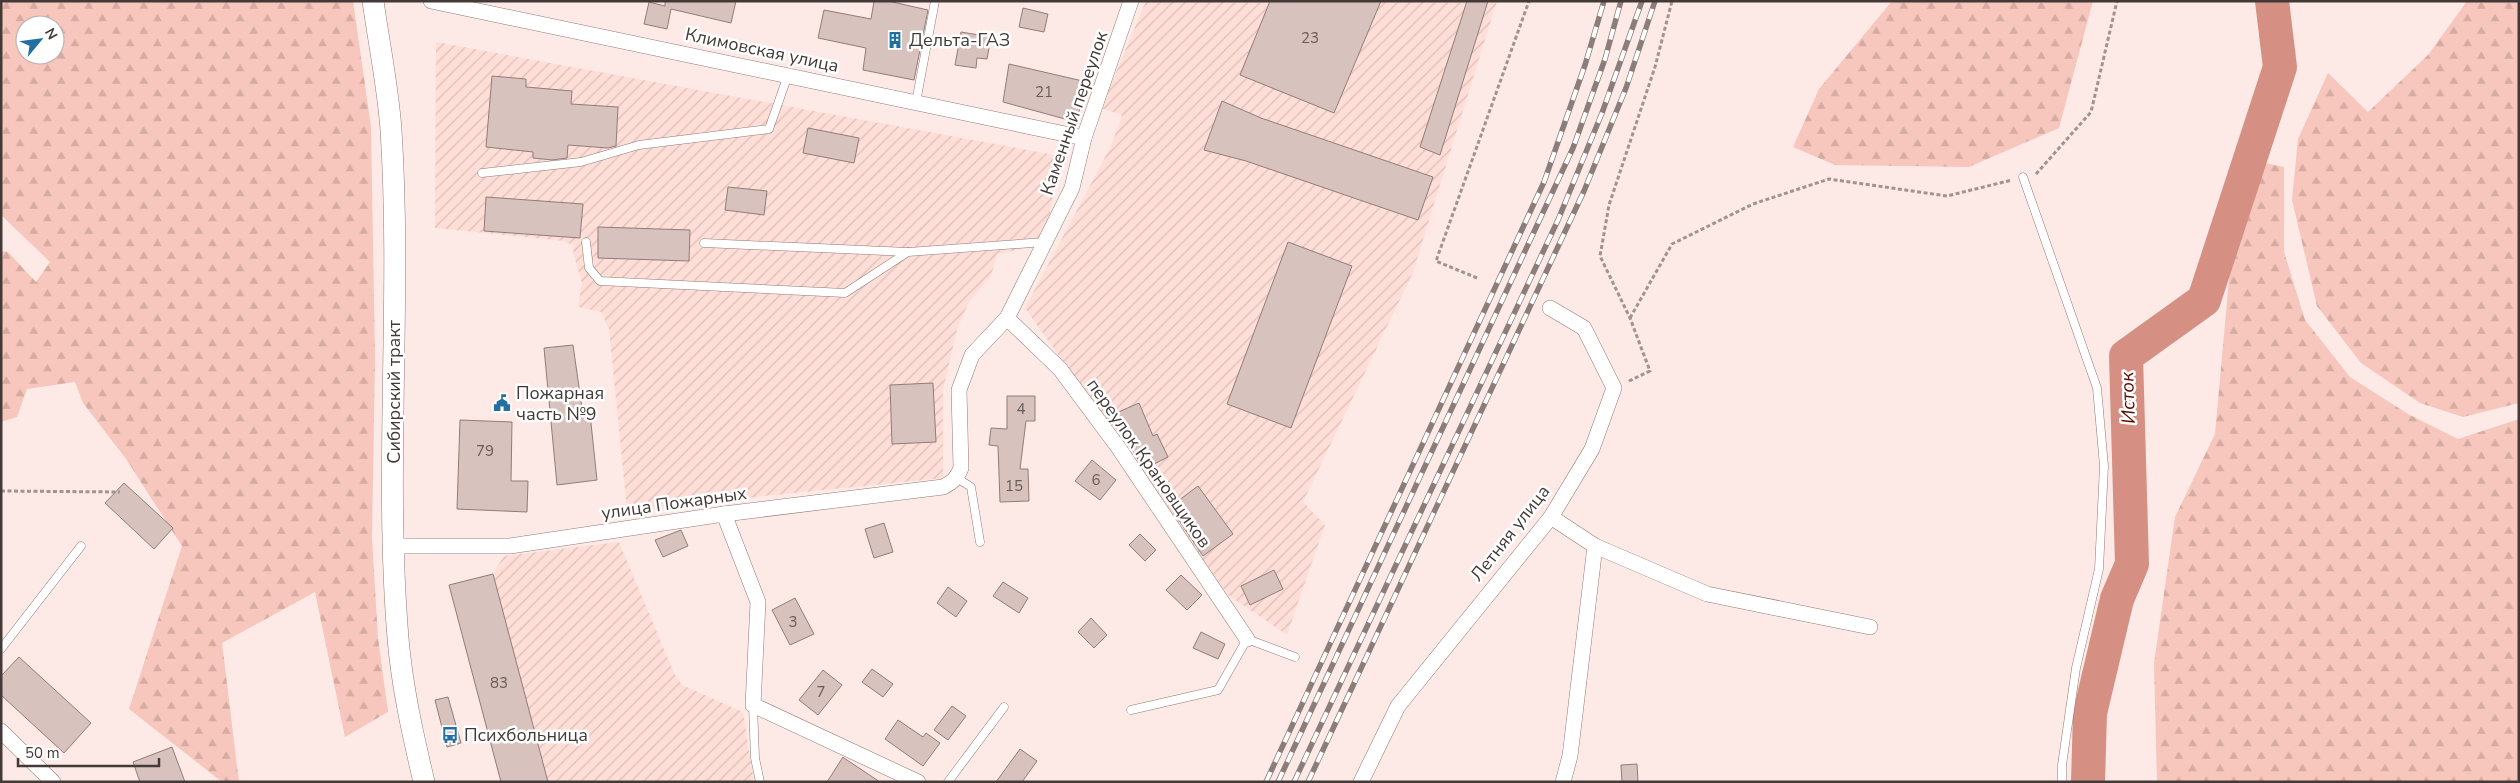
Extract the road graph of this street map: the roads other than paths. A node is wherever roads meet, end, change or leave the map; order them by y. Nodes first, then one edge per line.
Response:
1 (373, 1) edge
2 (431, 1) edge
3 (936, 1) edge
4 (1132, 1) edge
5 (455, 3) edge
6 (788, 75) junction
7 (916, 102) junction
8 (1084, 138) junction
9 (482, 173) dead end
10 (2023, 177) road end
11 (586, 242) dead end
12 (1045, 242) junction
13 (704, 243) dead end
14 (908, 252) junction
15 (1550, 308) dead end
16 (1008, 318) junction
17 (957, 478) junction
18 (724, 514) junction
19 (1551, 517) junction
20 (980, 542) dead end
21 (81, 546) dead end
22 (394, 546) junction
23 (1595, 546) junction
24 (1870, 627) dead end
25 (1247, 639) junction
26 (1, 649) edge
27 (1295, 657) dead end
28 (753, 704) junction
29 (1004, 707) dead end
30 (1131, 710) dead end
31 (1, 731) edge
32 (53, 782) edge
33 (424, 782) edge
34 (760, 782) edge
35 (918, 782) edge
36 (948, 782) edge
37 (1361, 782) edge
38 (1563, 782) edge
39 (2062, 782) edge

1 - 22 main road, Сибирский тракт
2 - 5 street, Климовская улица
3 - 7 lane
4 - 8 street, Каменный переулок
5 - 6 street, Климовская улица
6 - 7 street, Климовская улица
6 - 9 lane
7 - 8 street, Климовская улица
8 - 12 street, Каменный переулок
10 - 39 lane
11 - 14 lane
12 - 14 lane
12 - 16 street, Каменный переулок
13 - 14 lane
15 - 19 street, Летняя улица
16 - 17 street, Каменный переулок
16 - 25 street, переулок Крановщиков
17 - 18 street, улица Пожарных
17 - 20 lane
18 - 22 street, улица Пожарных
18 - 28 street
19 - 23 street
19 - 37 street, Летняя улица
21 - 26 lane
22 - 33 main road, Сибирский тракт
23 - 24 street
23 - 38 street
25 - 27 lane
25 - 30 lane
28 - 34 lane
28 - 35 street
29 - 36 lane
31 - 32 street

